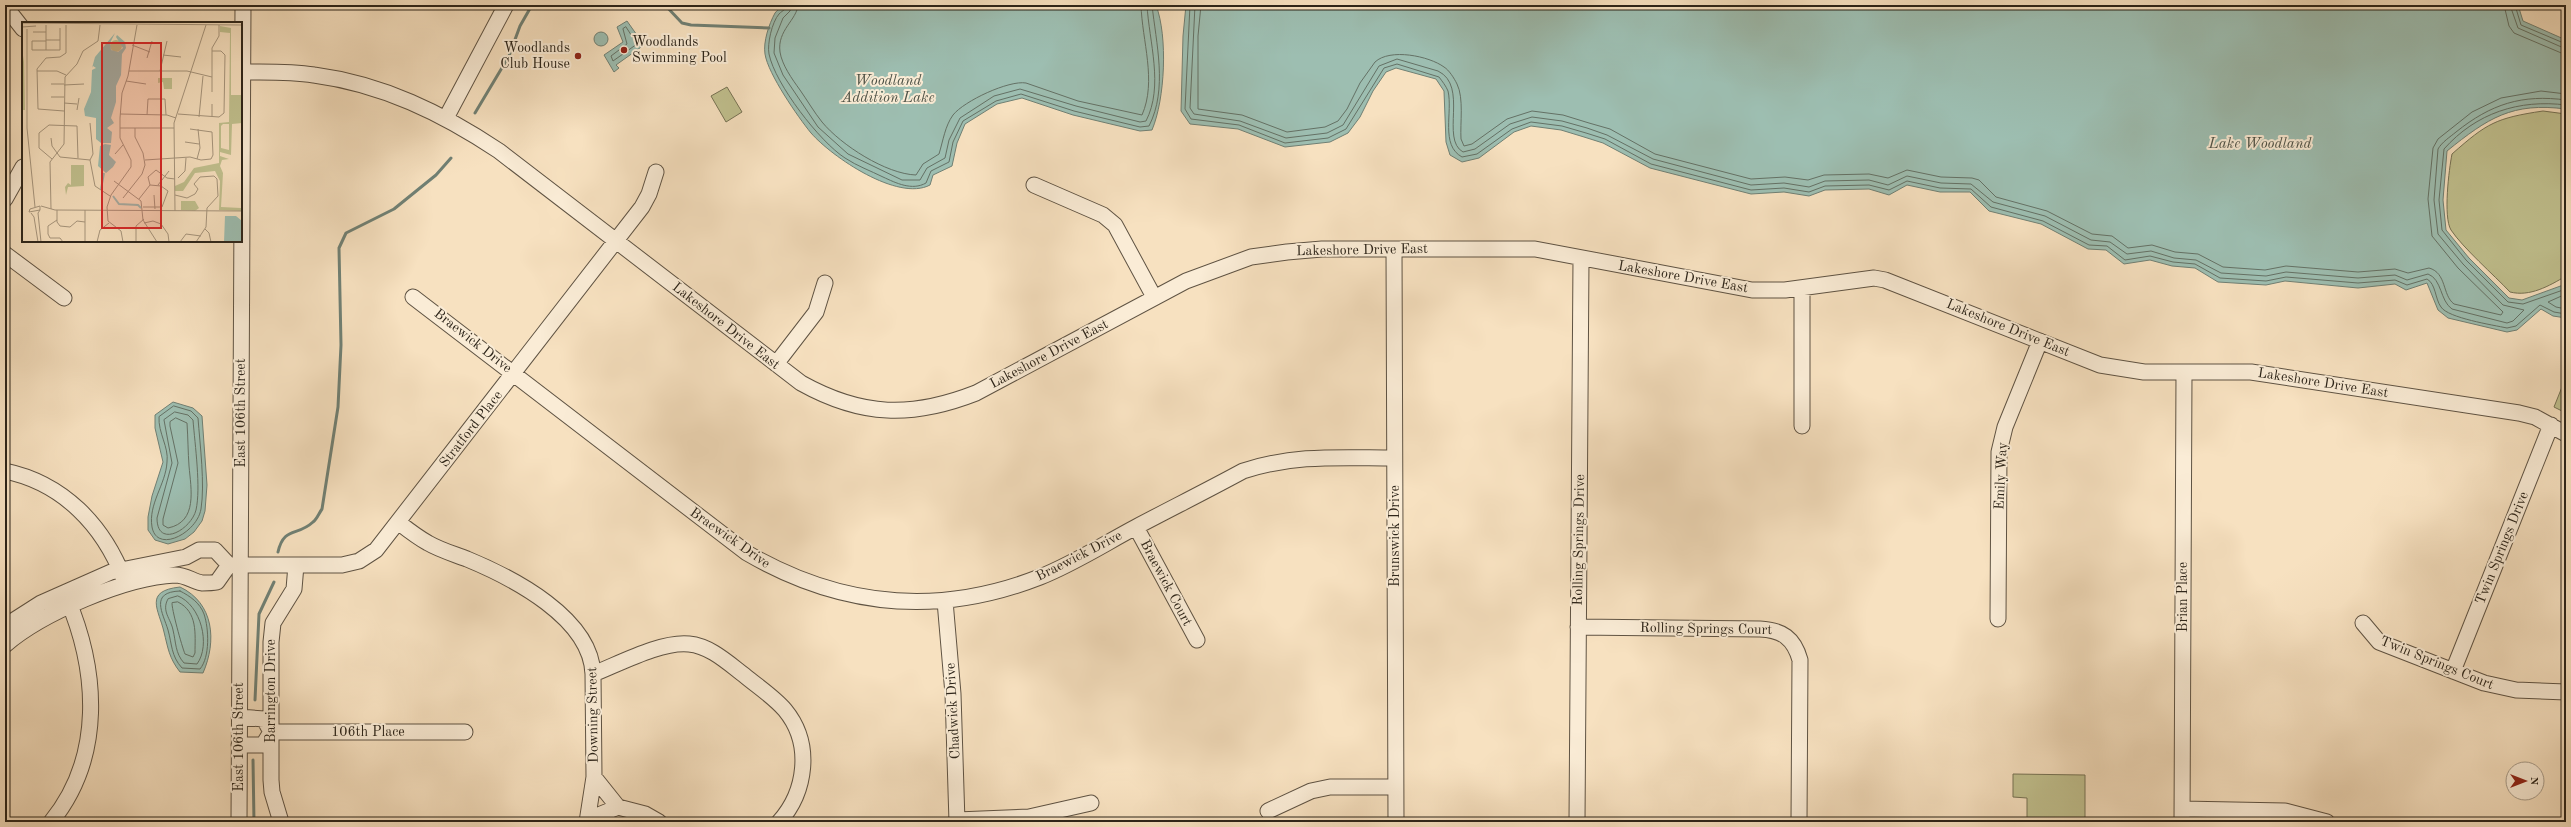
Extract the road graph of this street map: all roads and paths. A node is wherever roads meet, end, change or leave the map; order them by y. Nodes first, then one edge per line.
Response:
1 (243, 5) edge
2 (506, 5) edge
3 (5, 6) edge
4 (22, 28) edge
5 (242, 72) edge
6 (446, 118) junction
7 (22, 168) edge
8 (656, 172) dead end
9 (1034, 185) dead end
10 (5, 199) edge
11 (617, 241) junction
12 (239, 242) edge
13 (1394, 249) junction
14 (5, 254) edge
15 (1581, 259) junction
16 (825, 283) dead end
17 (1802, 288) junction
18 (413, 297) dead end
19 (1154, 297) junction
20 (64, 298) dead end
21 (2040, 341) junction
22 (776, 364) junction
23 (2184, 372) junction
24 (514, 373) junction
25 (2551, 425) junction
26 (1802, 426) dead end
27 (2566, 434) edge
28 (1394, 458) junction
29 (5, 472) edge
30 (398, 522) junction
31 (1136, 527) junction
32 (234, 565) junction
33 (296, 565) junction
34 (121, 570) junction
35 (127, 585) junction
36 (64, 592) junction
37 (945, 601) junction
38 (70, 607) junction
39 (1998, 619) dead end
40 (2364, 623) dead end
41 (5, 626) edge
42 (1578, 627) junction
43 (1197, 640) dead end
44 (5, 645) edge
45 (2453, 671) junction
46 (593, 674) junction
47 (2566, 692) edge
48 (239, 717) junction
49 (270, 732) junction
50 (464, 732) dead end
51 (239, 745) junction
52 (594, 776) junction
53 (1396, 787) junction
54 (1091, 803) dead end
55 (618, 807) junction
56 (1268, 811) dead end
57 (2182, 816) edge
58 (588, 820) edge
59 (957, 821) edge
60 (51, 822) edge
61 (238, 822) edge
62 (281, 822) edge
63 (659, 822) edge
64 (779, 822) edge
65 (1396, 822) edge
66 (1577, 822) edge
67 (1799, 822) edge
68 (2327, 822) edge

1 - 5 street, East 106th Street
2 - 6 street
3 - 4 street
5 - 6 street, Lakeshore Drive East
6 - 11 street, Lakeshore Drive East
7 - 10 street
8 - 11 street, Stratford Place
9 - 19 street
11 - 22 street, Lakeshore Drive East
11 - 24 street, Stratford Place
12 - 32 street, East 106th Street
13 - 15 street, Lakeshore Drive East
13 - 19 street, Lakeshore Drive East
13 - 28 street, Brunswick Drive
14 - 20 street
15 - 17 street, Lakeshore Drive East
15 - 42 street, Rolling Springs Drive
16 - 22 street
17 - 21 street, Lakeshore Drive East
17 - 26 street
18 - 24 street, Braewick Drive
19 - 22 street, Lakeshore Drive East
21 - 23 street, Lakeshore Drive East
21 - 39 street, Emily Way
23 - 25 street, Lakeshore Drive East
23 - 57 street, Brian Place
24 - 30 street, Stratford Place
24 - 37 street, Braewick Drive
25 - 27 street, Lakeshore Drive East
25 - 45 street, Twin Springs Drive
28 - 31 street, Braewick Drive
28 - 53 street, Brunswick Drive
29 - 34 street
30 - 33 street, Stratford Place
30 - 46 street, Downing Street
31 - 37 street, Braewick Drive
31 - 43 street, Braewick Court
32 - 33 street, Stratford Place
32 - 34 street
32 - 35 street
32 - 48 street, East 106th Street
33 - 49 street, Barrington Drive
34 - 35 street
34 - 36 street
35 - 38 street
36 - 38 street
36 - 41 street
37 - 59 street, Chadwick Drive
38 - 44 street
38 - 60 street
40 - 45 street, Twin Springs Court
42 - 66 street, Rolling Springs Drive
42 - 67 street, Rolling Springs Court
45 - 47 street, Twin Springs Court
46 - 52 street, Downing Street
46 - 64 street
48 - 49 street
48 - 51 street, East 106th Street
49 - 50 street, 106th Place
49 - 51 street
49 - 62 street, Barrington Drive
51 - 61 street, East 106th Street
52 - 55 street
52 - 58 street, Downing Street
53 - 56 street
53 - 65 street, Brunswick Drive
54 - 59 street
55 - 58 street
55 - 63 street
57 - 68 street

